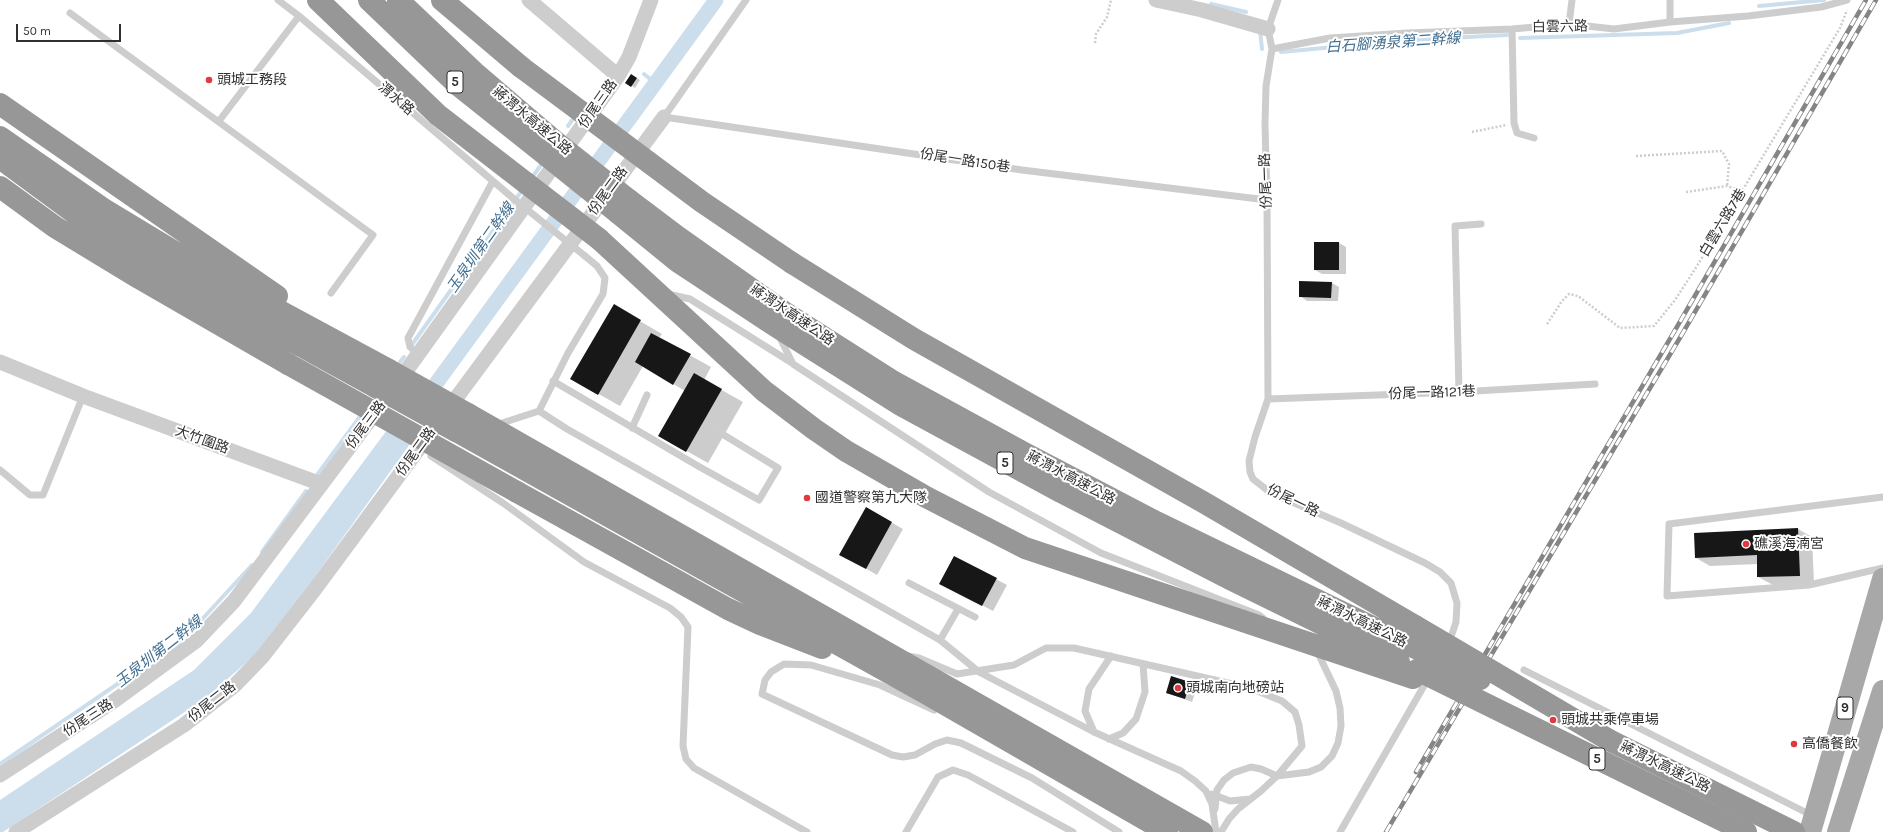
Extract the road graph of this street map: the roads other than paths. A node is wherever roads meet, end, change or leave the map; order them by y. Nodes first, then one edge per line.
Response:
1 (278, 0) edge
2 (318, 0) edge
3 (369, 0) edge
4 (398, 0) edge
5 (442, 0) edge
6 (451, 0) edge
7 (529, 0) edge
8 (650, 0) edge
9 (746, 0) edge
10 (1156, 0) edge
11 (1278, 0) edge
12 (1572, 0) edge
13 (1670, 0) edge
14 (1848, 4) edge
15 (70, 13) dead end
16 (299, 16) junction
17 (1670, 22) junction
18 (1569, 24) junction
19 (1268, 29) junction
20 (1512, 29) junction
21 (1272, 49) junction
22 (521, 67) junction
23 (618, 76) junction
24 (0, 104) edge
25 (0, 108) edge
26 (664, 116) junction
27 (219, 121) junction
28 (0, 137) edge
29 (1534, 138) dead end
30 (552, 150) junction
31 (0, 158) edge
32 (59, 179) junction
33 (492, 181) junction
34 (0, 187) edge
35 (520, 191) junction
36 (1267, 200) junction
37 (623, 207) junction
38 (1481, 224) dead end
39 (658, 292) junction
40 (331, 293) dead end
41 (774, 325) junction
42 (419, 355) junction
43 (369, 359) junction
44 (0, 362) edge
45 (793, 364) junction
46 (553, 381) junction
47 (1595, 384) dead end
48 (1459, 392) junction
49 (647, 395) dead end
50 (83, 396) junction
51 (1268, 399) junction
52 (539, 410) junction
53 (462, 423) junction
54 (491, 426) junction
55 (632, 428) junction
56 (714, 429) dead end
57 (419, 449) junction
58 (0, 470) edge
59 (321, 484) junction
60 (1883, 497) edge
61 (1883, 577) edge
62 (909, 583) dead end
63 (958, 609) junction
64 (975, 617) dead end
65 (1282, 635) junction
66 (940, 640) junction
67 (1314, 646) junction
68 (886, 651) junction
69 (1111, 656) junction
70 (1143, 664) junction
71 (1419, 667) junction
72 (1524, 670) dead end
73 (979, 672) junction
74 (1883, 691) edge
75 (927, 694) junction
76 (944, 714) dead end
77 (965, 725) dead end
78 (1094, 732) junction
79 (1109, 739) junction
80 (1609, 740) junction
81 (1066, 773) junction
82 (0, 775) edge
83 (1277, 776) junction
84 (1206, 791) junction
85 (1216, 796) junction
86 (1252, 798) junction
87 (1811, 824) edge
88 (1208, 825) edge
89 (1840, 831) edge
90 (16, 832) edge
91 (807, 832) edge
92 (906, 832) edge
93 (1073, 832) edge
94 (1119, 832) edge
95 (1167, 832) edge
96 (1216, 832) edge
97 (1221, 832) edge
98 (1340, 832) edge
99 (1746, 832) edge
100 (1794, 832) edge

1 - 16 lane, 渭水路
2 - 35 highway
3 - 30 highway, 蔣渭水高速公路 / 5
4 - 30 highway, 蔣渭水高速公路 / 5
5 - 22 highway
6 - 22 highway
7 - 23 street
8 - 23 street, 份尾三路
9 - 26 lane, 份尾二路
10 - 19 street
11 - 19 lane
12 - 18 lane
13 - 17 lane
14 - 17 lane, 白雲六路
15 - 27 lane
16 - 27 lane
16 - 33 lane, 渭水路
17 - 18 lane, 白雲六路
18 - 20 lane, 白雲六路
19 - 21 lane, 份尾一路
20 - 21 lane, 白雲六路
20 - 29 lane
21 - 36 lane, 份尾一路
22 - 80 highway, bridge
23 - 42 street, 份尾三路
24 - 43 highway
25 - 32 highway
26 - 36 lane, 份尾一路150巷
26 - 57 street, 份尾二路
27 - 40 lane
28 - 32 highway
30 - 37 highway, 蔣渭水高速公路 / 5, bridge
31 - 53 highway, bridge
32 - 43 highway
33 - 35 lane, 渭水路
33 - 42 lane
34 - 75 highway, bridge
35 - 39 highway, bridge
35 - 46 lane, 渭水路, bridge
36 - 51 lane, 份尾一路
37 - 41 highway, 蔣渭水高速公路 / 5
37 - 71 highway, 蔣渭水高速公路 / 5
38 - 48 lane
39 - 45 lane
39 - 65 highway
41 - 45 lane
41 - 71 highway, 蔣渭水高速公路 / 5
42 - 59 street, 份尾三路
43 - 53 highway, bridge
44 - 50 street, 大竹圍路
45 - 65 lane
46 - 52 lane, 渭水路
46 - 55 lane
47 - 48 lane, 份尾一路121巷
48 - 51 lane, 份尾一路121巷
49 - 55 lane
50 - 58 lane
50 - 59 street, 大竹圍路
51 - 98 lane, 份尾一路
52 - 54 lane
52 - 66 lane
53 - 54 highway
53 - 75 highway
54 - 68 highway
55 - 56 lane
57 - 90 street, 份尾二路
57 - 91 lane
59 - 82 street, 份尾三路
60 - 61 lane
61 - 87 main road, 9
62 - 63 lane
63 - 64 lane
63 - 66 lane
65 - 67 highway
66 - 73 lane
67 - 71 highway
67 - 83 lane
68 - 73 lane
68 - 88 highway
69 - 70 lane
69 - 73 lane
69 - 78 lane
70 - 79 lane
70 - 83 lane
71 - 80 highway, 蔣渭水高速公路 / 5, bridge
71 - 99 highway, 蔣渭水高速公路 / 5, bridge
72 - 87 lane
73 - 78 lane
74 - 89 main road, 9
75 - 81 highway
76 - 94 lane
77 - 81 lane
78 - 79 lane
79 - 84 lane
80 - 100 highway, 蔣渭水高速公路 / 5
81 - 95 highway
83 - 85 lane
83 - 86 lane
84 - 85 lane
84 - 88 lane
85 - 86 lane
85 - 88 lane
86 - 97 lane
88 - 96 lane
92 - 93 lane

